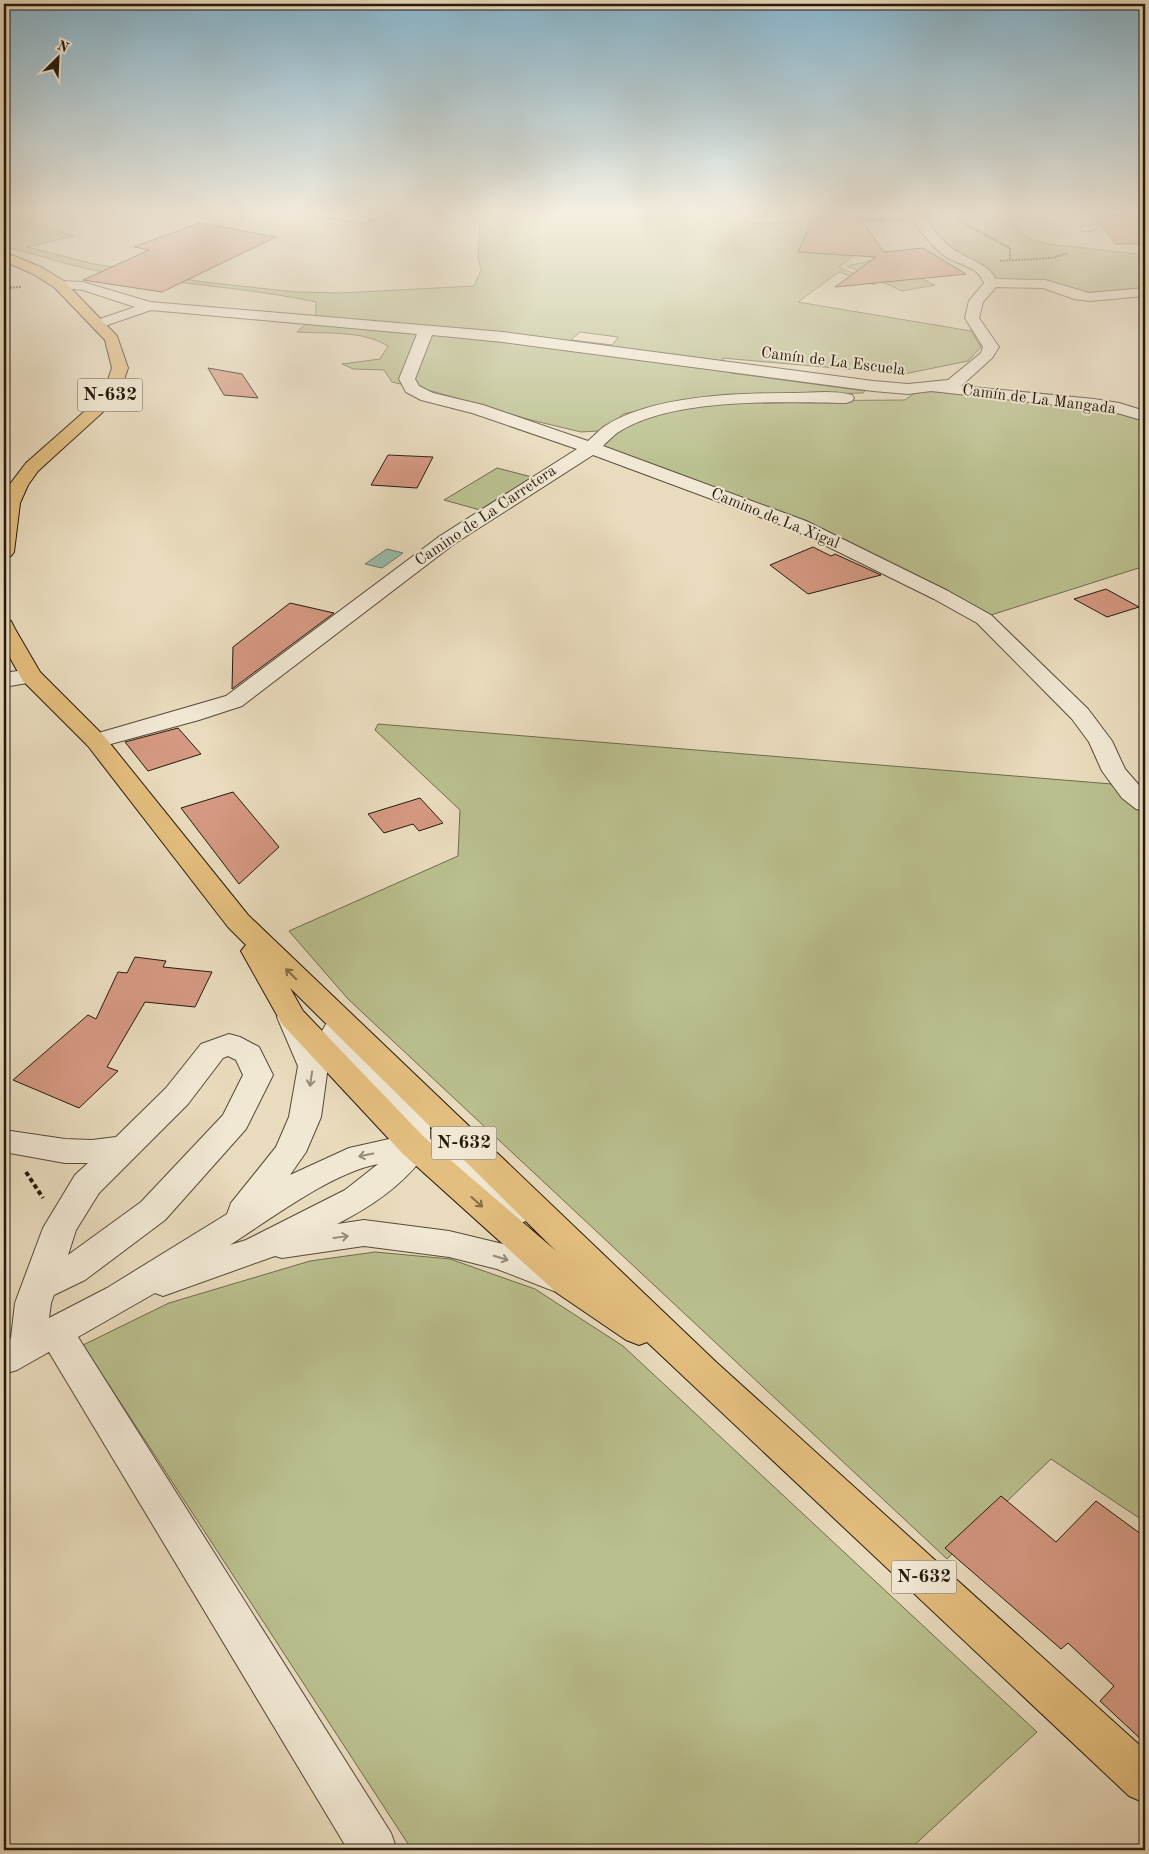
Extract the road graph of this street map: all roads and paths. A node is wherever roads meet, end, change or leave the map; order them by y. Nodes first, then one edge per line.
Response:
1 (73, 298) edge
2 (118, 298) edge
3 (979, 298) edge
4 (256, 300) dead end
5 (152, 301) junction
6 (309, 304) dead end
7 (235, 305) junction
8 (210, 307) junction
9 (99, 324) junction
10 (426, 331) junction
11 (933, 387) junction
12 (908, 389) junction
13 (1145, 416) edge
14 (591, 448) junction
15 (4, 552) edge
16 (4, 625) edge
17 (31, 676) junction
18 (4, 680) edge
19 (96, 740) junction
20 (1145, 804) edge
21 (238, 921) junction
22 (326, 1008) junction
23 (292, 1017) junction
24 (4, 1141) edge
25 (414, 1146) junction
26 (123, 1147) junction
27 (60, 1228) junction
28 (223, 1233) junction
29 (258, 1249) junction
30 (586, 1281) junction
31 (40, 1286) junction
32 (119, 1298) junction
33 (29, 1345) edge
34 (1145, 1780) edge
35 (374, 1850) edge

1 - 9 highway, N-632
2 - 5 street, Camín de La Escuela
3 - 11 street, Camín de La Escuela
4 - 7 street
5 - 8 street, Camín de La Escuela
5 - 9 street
6 - 7 street
7 - 8 street
8 - 10 street, Camín de La Escuela
9 - 15 highway, N-632
10 - 12 street, Camín de La Escuela
10 - 14 street, Camino de La Xigal
11 - 12 street, Camín de La Escuela
11 - 13 street, Camín de La Mangada
12 - 14 street, Camino de La Carretera
14 - 19 street, Camino de La Carretera
14 - 20 street, Camino de La Xigal
16 - 17 highway, N-632
17 - 18 street
17 - 19 highway, N-632
19 - 21 highway, N-632
22 -> 21 highway, N-632
21 - 23 highway
22 - 25 street
22 - 30 highway, N-632
23 - 25 highway
23 -> 28 street
24 - 26 street
24 - 27 path
25 -> 28 street
25 - 29 street
25 - 30 highway
26 - 27 street
26 - 31 street
27 - 31 street
28 - 32 street
29 -> 30 street
29 - 32 street
30 - 34 highway, N-632
31 - 33 street
32 - 33 street
33 - 35 street

